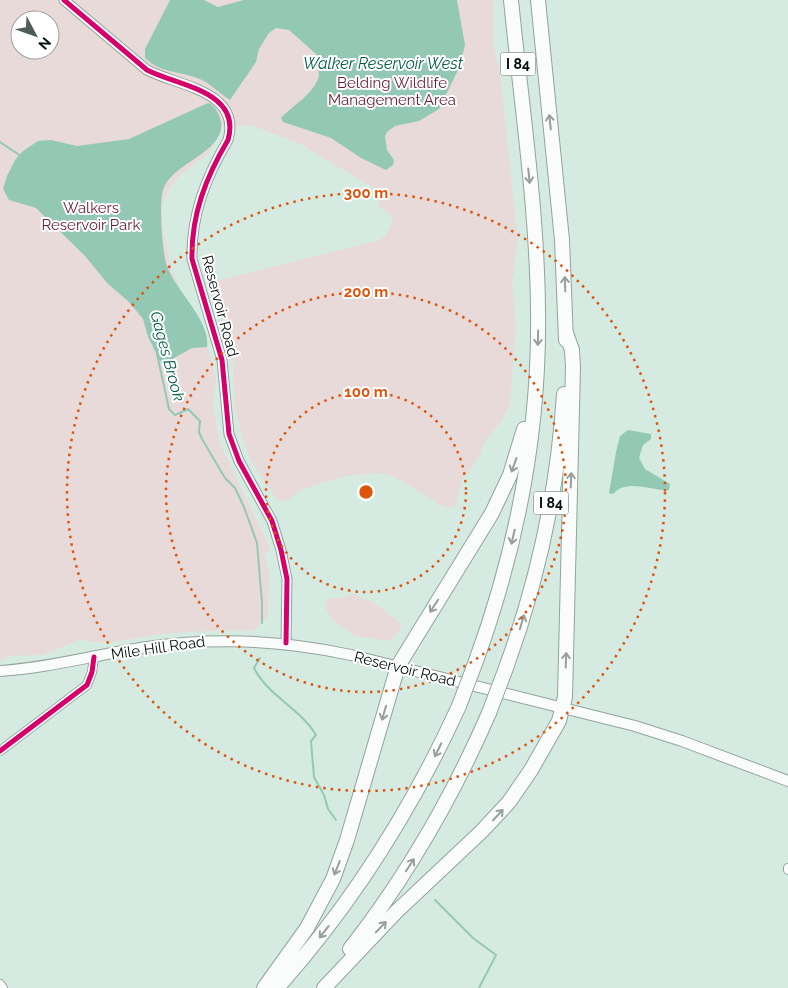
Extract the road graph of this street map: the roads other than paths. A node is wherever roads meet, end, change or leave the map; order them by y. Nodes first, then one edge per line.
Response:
1 (64, 0) edge
2 (511, 0) edge
3 (538, 0) edge
4 (566, 333) junction
5 (536, 385) junction
6 (286, 643) junction
7 (94, 657) junction
8 (398, 666) junction
9 (0, 671) edge
10 (563, 708) junction
11 (0, 751) edge
12 (788, 781) edge
13 (0, 984) edge
14 (3, 988) edge
15 (264, 988) edge
16 (277, 988) edge
17 (317, 988) edge
18 (324, 988) edge

1 - 6 street, Reservoir Road
2 -> 5 highway, I 84
4 -> 3 highway, I 84
10 -> 4 highway
17 -> 4 highway, I 84, bridge
5 -> 8 highway
5 -> 16 highway, I 84, bridge
6 - 7 main road, Mile Hill Road
6 - 8 main road, Reservoir Road
7 - 9 main road, Mile Hill Road
7 - 11 street
8 - 10 main road, Reservoir Road
8 -> 15 highway
10 - 12 main road, Reservoir Road
18 -> 10 highway
13 - 14 street

